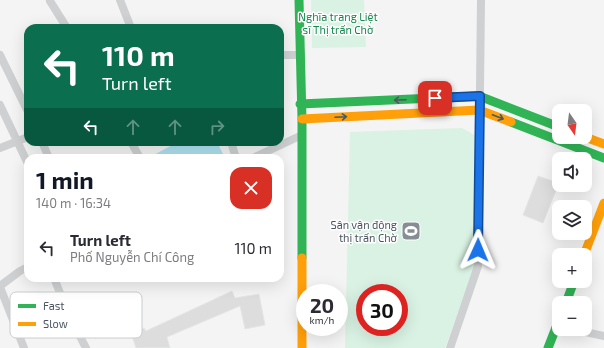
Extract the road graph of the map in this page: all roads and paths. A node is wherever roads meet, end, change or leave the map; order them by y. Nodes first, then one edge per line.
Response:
1 (120, 0) edge
2 (299, 0) edge
3 (482, 0) edge
4 (50, 1) edge
5 (64, 24) edge
6 (129, 24) edge
7 (0, 55) edge
8 (284, 55) edge
9 (301, 55) junction
10 (480, 96) junction
11 (0, 104) edge
12 (24, 104) edge
13 (300, 104) junction
14 (479, 110) junction
15 (302, 119) junction
16 (552, 124) edge
17 (302, 135) junction
18 (24, 138) edge
19 (18, 140) junction
20 (592, 140) edge
21 (284, 143) edge
22 (604, 144) edge
23 (279, 146) edge
24 (0, 148) edge
25 (24, 154) edge
26 (262, 154) edge
27 (604, 158) edge
28 (604, 203) edge
29 (587, 248) edge
30 (24, 269) edge
31 (56, 282) edge
32 (0, 286) edge
33 (60, 292) edge
34 (10, 312) edge
35 (592, 333) edge
36 (553, 336) edge
37 (604, 336) edge
38 (20, 338) edge
39 (81, 338) edge
40 (24, 348) edge
41 (86, 348) edge
42 (302, 348) edge
43 (450, 348) edge
44 (548, 348) edge

1 - 6 street
2 - 9 street
3 - 10 street
4 - 5 street
7 - 12 street
8 - 9 street
9 - 13 street
10 -> 13 street
10 - 14 street
10 - 16 street
11 - 19 street
13 - 15 street
15 -> 14 street
14 -> 27 street
14 - 43 street
15 - 17 street
17 - 21 street
17 - 42 street
18 - 19 street
19 - 24 street
19 - 25 street
20 - 22 street
23 - 26 street
28 - 29 street
30 - 32 street
31 - 33 street
32 - 34 street
35 - 37 street
36 - 44 street
38 - 40 street
39 - 41 street

